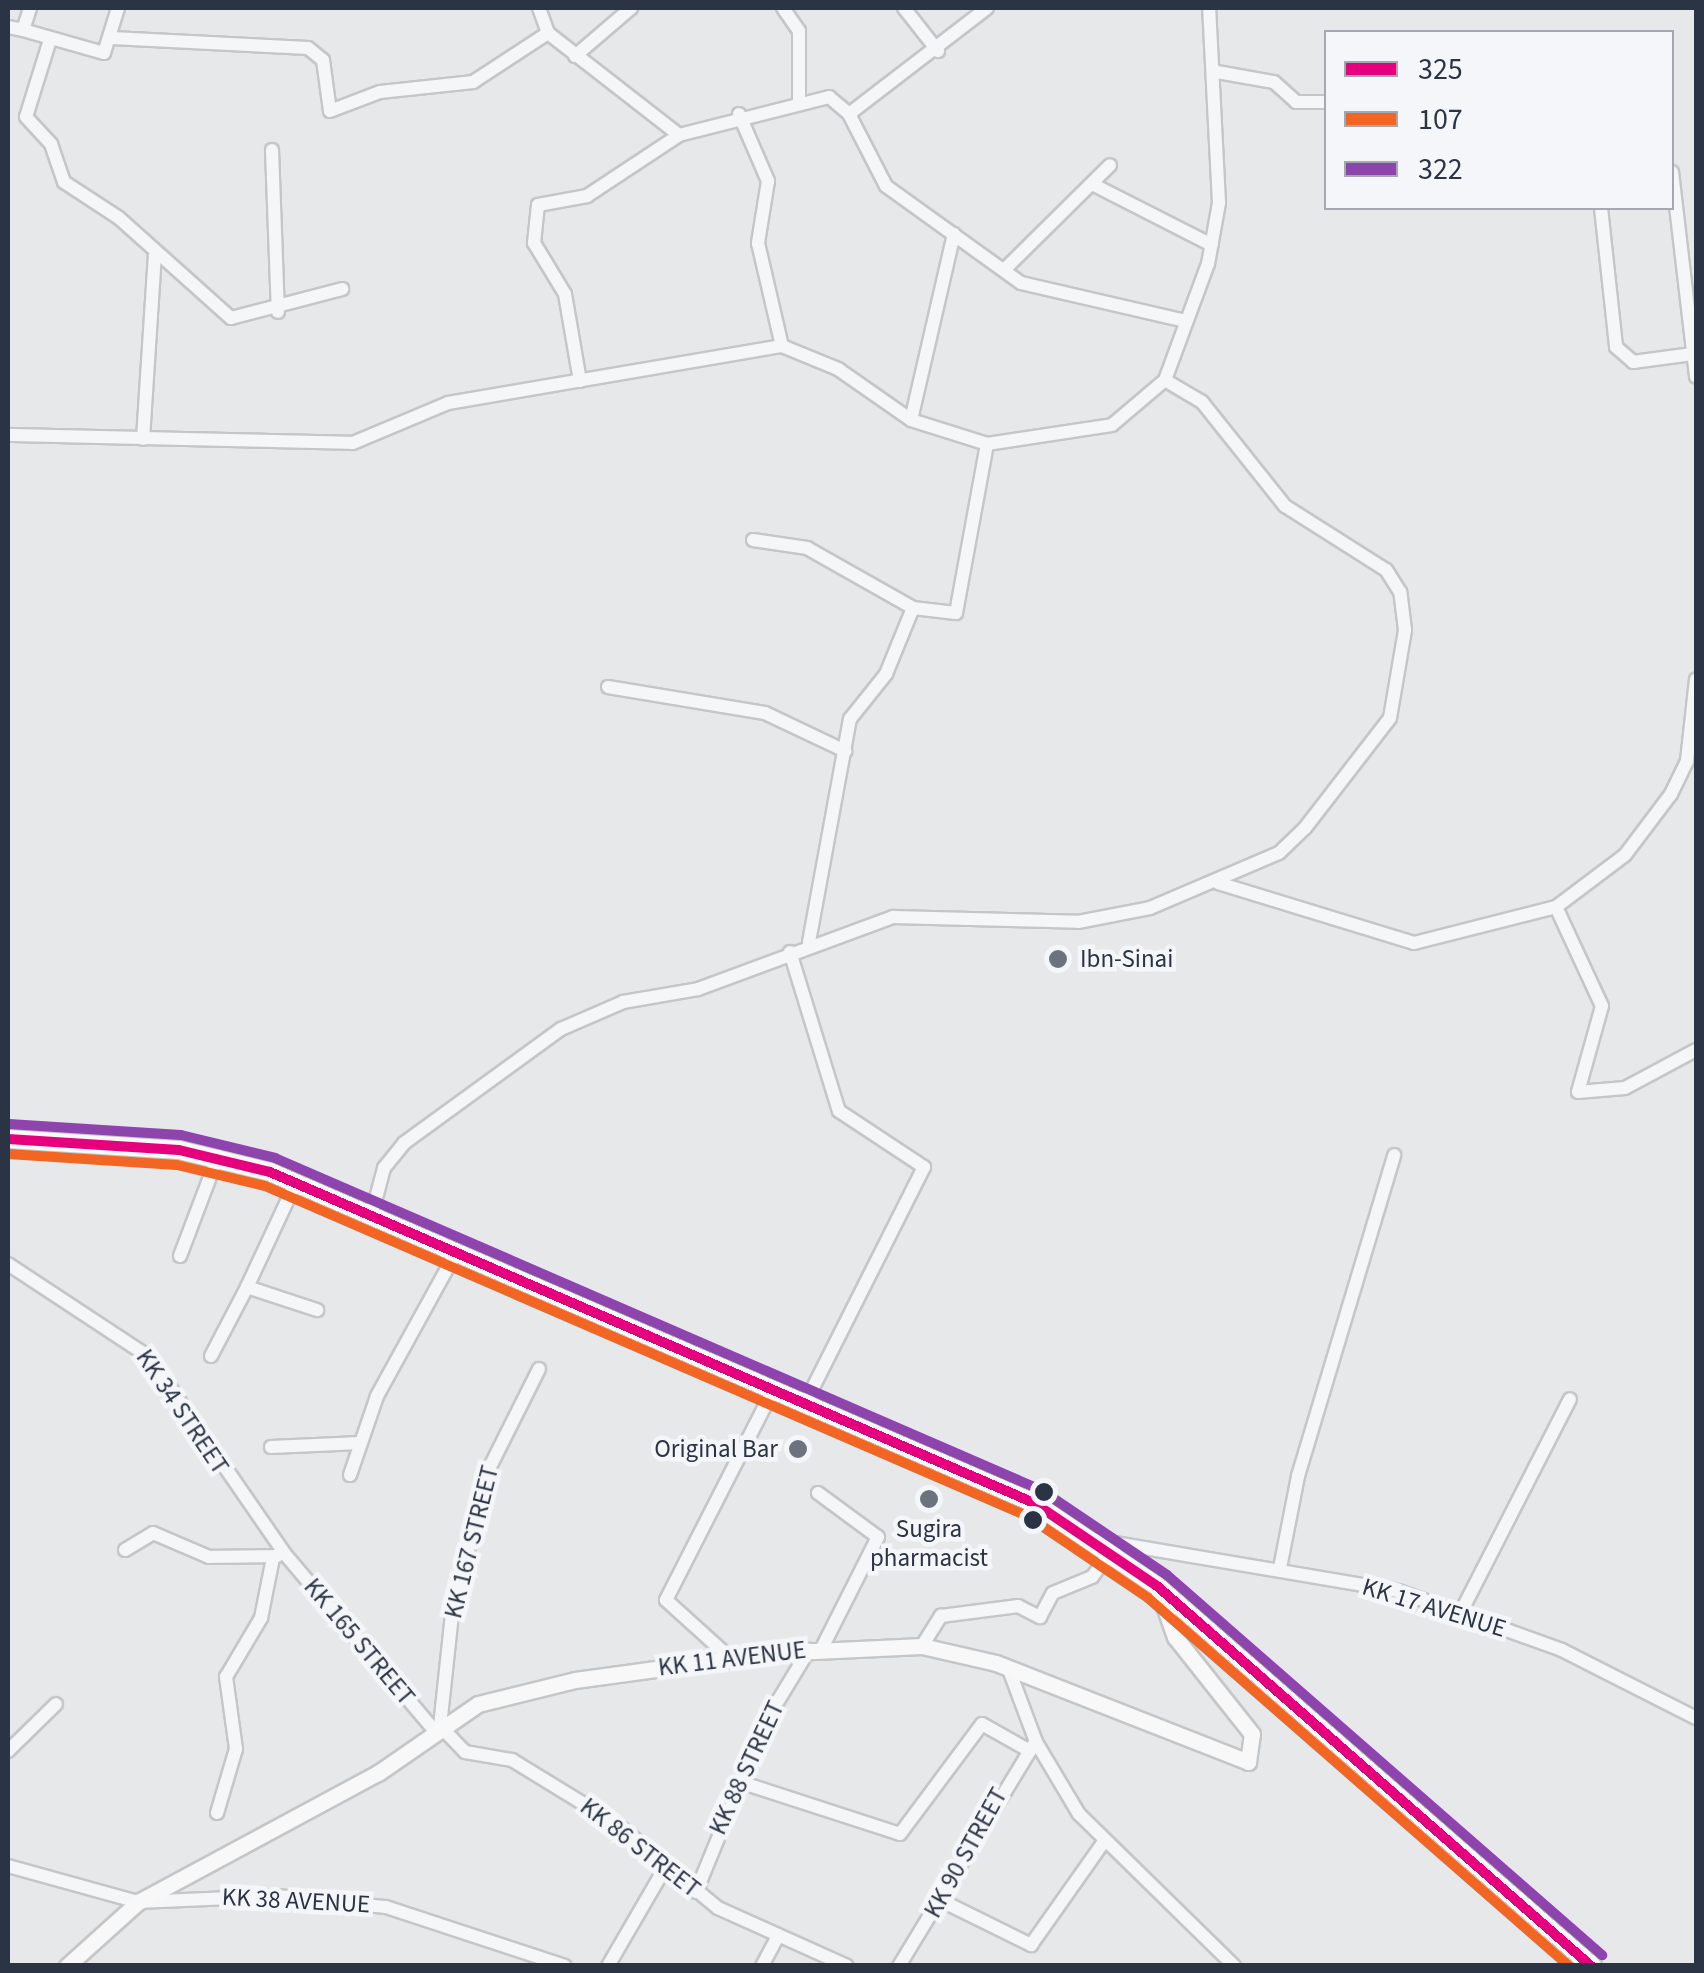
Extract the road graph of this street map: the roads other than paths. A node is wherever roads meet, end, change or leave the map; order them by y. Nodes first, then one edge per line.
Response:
1 (30, 8) edge
2 (118, 8) edge
3 (539, 8) edge
4 (631, 8) edge
5 (783, 8) edge
6 (904, 8) edge
7 (987, 8) edge
8 (1208, 8) edge
9 (8, 27) edge
10 (23, 30) junction
11 (548, 33) junction
12 (112, 38) junction
13 (49, 42) junction
14 (938, 51) junction
15 (575, 56) junction
16 (1218, 72) junction
17 (799, 101) junction
18 (1324, 102) edge
19 (739, 114) junction
20 (849, 114) junction
21 (679, 135) junction
22 (272, 150) dead end
23 (1110, 165) dead end
24 (1094, 186) junction
25 (1674, 190) edge
26 (1601, 210) edge
27 (954, 234) junction
28 (1212, 244) junction
29 (155, 255) junction
30 (1004, 270) junction
31 (342, 289) dead end
32 (278, 312) junction
33 (1186, 320) junction
34 (782, 346) junction
35 (1692, 354) junction
36 (1696, 377) edge
37 (1165, 380) junction
38 (580, 381) junction
39 (912, 420) junction
40 (8, 435) edge
41 (143, 439) junction
42 (987, 444) junction
43 (753, 540) dead end
44 (913, 608) junction
45 (1696, 679) edge
46 (608, 687) dead end
47 (1695, 719) edge
48 (845, 751) junction
49 (1218, 883) junction
50 (1556, 907) junction
51 (809, 942) junction
52 (790, 952) junction
53 (1696, 1050) edge
54 (8, 1139) edge
55 (1394, 1155) dead end
56 (218, 1156) junction
57 (296, 1182) junction
58 (371, 1216) junction
59 (180, 1256) dead end
60 (454, 1256) junction
61 (8, 1264) edge
62 (247, 1287) junction
63 (317, 1310) dead end
64 (211, 1356) dead end
65 (540, 1369) dead end
66 (774, 1388) junction
67 (1570, 1399) dead end
68 (807, 1400) junction
69 (360, 1443) junction
70 (271, 1446) dead end
71 (350, 1475) dead end
72 (818, 1492) dead end
73 (1104, 1546) junction
74 (125, 1550) dead end
75 (278, 1556) junction
76 (1280, 1568) junction
77 (1157, 1586) junction
78 (1462, 1612) junction
79 (922, 1646) junction
80 (816, 1649) junction
81 (729, 1657) junction
82 (1008, 1668) junction
83 (56, 1704) dead end
84 (1696, 1718) edge
85 (437, 1728) junction
86 (1033, 1746) junction
87 (8, 1752) edge
88 (740, 1782) junction
89 (217, 1813) dead end
90 (1106, 1840) junction
91 (8, 1866) edge
92 (666, 1866) junction
93 (696, 1892) junction
94 (940, 1900) junction
95 (138, 1902) junction
96 (778, 1936) junction
97 (66, 1966) edge
98 (564, 1966) edge
99 (608, 1966) edge
100 (762, 1966) edge
101 (847, 1966) edge
102 (899, 1966) edge
103 (1234, 1966) edge
104 (1592, 1966) edge

1 - 10 street
2 - 12 street
3 - 11 street
4 - 15 street
5 - 17 street
6 - 14 street
7 - 14 street
8 - 16 street
9 - 10 street
10 - 13 street
11 - 12 street
11 - 15 street
12 - 13 street
13 - 29 street
14 - 20 street
15 - 21 street
16 - 18 street
16 - 28 street
17 - 19 street
17 - 20 street
19 - 21 street
19 - 34 street
20 - 27 street
21 - 38 street
22 - 32 street
23 - 24 street
24 - 28 street
24 - 30 street
25 - 35 street
26 - 35 street
27 - 30 street
27 - 39 street
28 - 33 street
29 - 32 street
29 - 41 street
30 - 33 street
31 - 32 street
33 - 37 street
34 - 38 street
34 - 39 street
35 - 36 street
37 - 42 street
37 - 49 street
38 - 41 street
39 - 42 street
40 - 41 street
42 - 44 street
43 - 44 street
44 - 48 street
45 - 47 street
46 - 48 street
47 - 50 street
48 - 51 street
49 - 50 street
49 - 51 street
50 - 53 street
51 - 52 street
52 - 58 street
52 - 68 street
54 - 56 highway
55 - 76 street
56 - 57 highway
56 - 59 street
57 - 58 highway
57 - 62 street
58 - 60 highway
60 - 66 highway
60 - 69 street
61 - 75 street, KK 34 STREET
62 - 63 street
62 - 64 street
65 - 85 street, KK 167 STREET
66 - 68 highway
66 - 81 street
67 - 78 street
68 - 73 highway
69 - 70 street
69 - 71 street
72 - 80 street, KK 88 STREET
73 - 76 street, KK 17 AVENUE
73 - 77 highway
73 - 79 street
74 - 75 street
75 - 85 street, KK 165 STREET
75 - 89 street
76 - 78 street, KK 17 AVENUE
77 - 82 main road, KK 11 AVENUE
77 - 104 highway
78 - 84 street, KK 17 AVENUE
79 - 80 main road, KK 11 AVENUE
79 - 82 main road, KK 11 AVENUE
80 - 81 main road, KK 11 AVENUE
80 - 88 street, KK 88 STREET
81 - 85 main road, KK 11 AVENUE
82 - 86 street
83 - 87 street
85 - 92 street, KK 86 STREET
85 - 95 main road, KK 11 AVENUE
86 - 88 street
86 - 90 street
86 - 94 street, KK 90 STREET
88 - 93 street, KK 88 STREET
90 - 94 street
90 - 103 street
91 - 95 street, KK 38 AVENUE
92 - 93 street, KK 86 STREET
92 - 99 street
93 - 96 street, KK 86 STREET
94 - 102 street, KK 90 STREET
95 - 97 main road, KK 11 AVENUE
95 - 98 street, KK 38 AVENUE
96 - 100 street
96 - 101 street, KK 86 STREET

